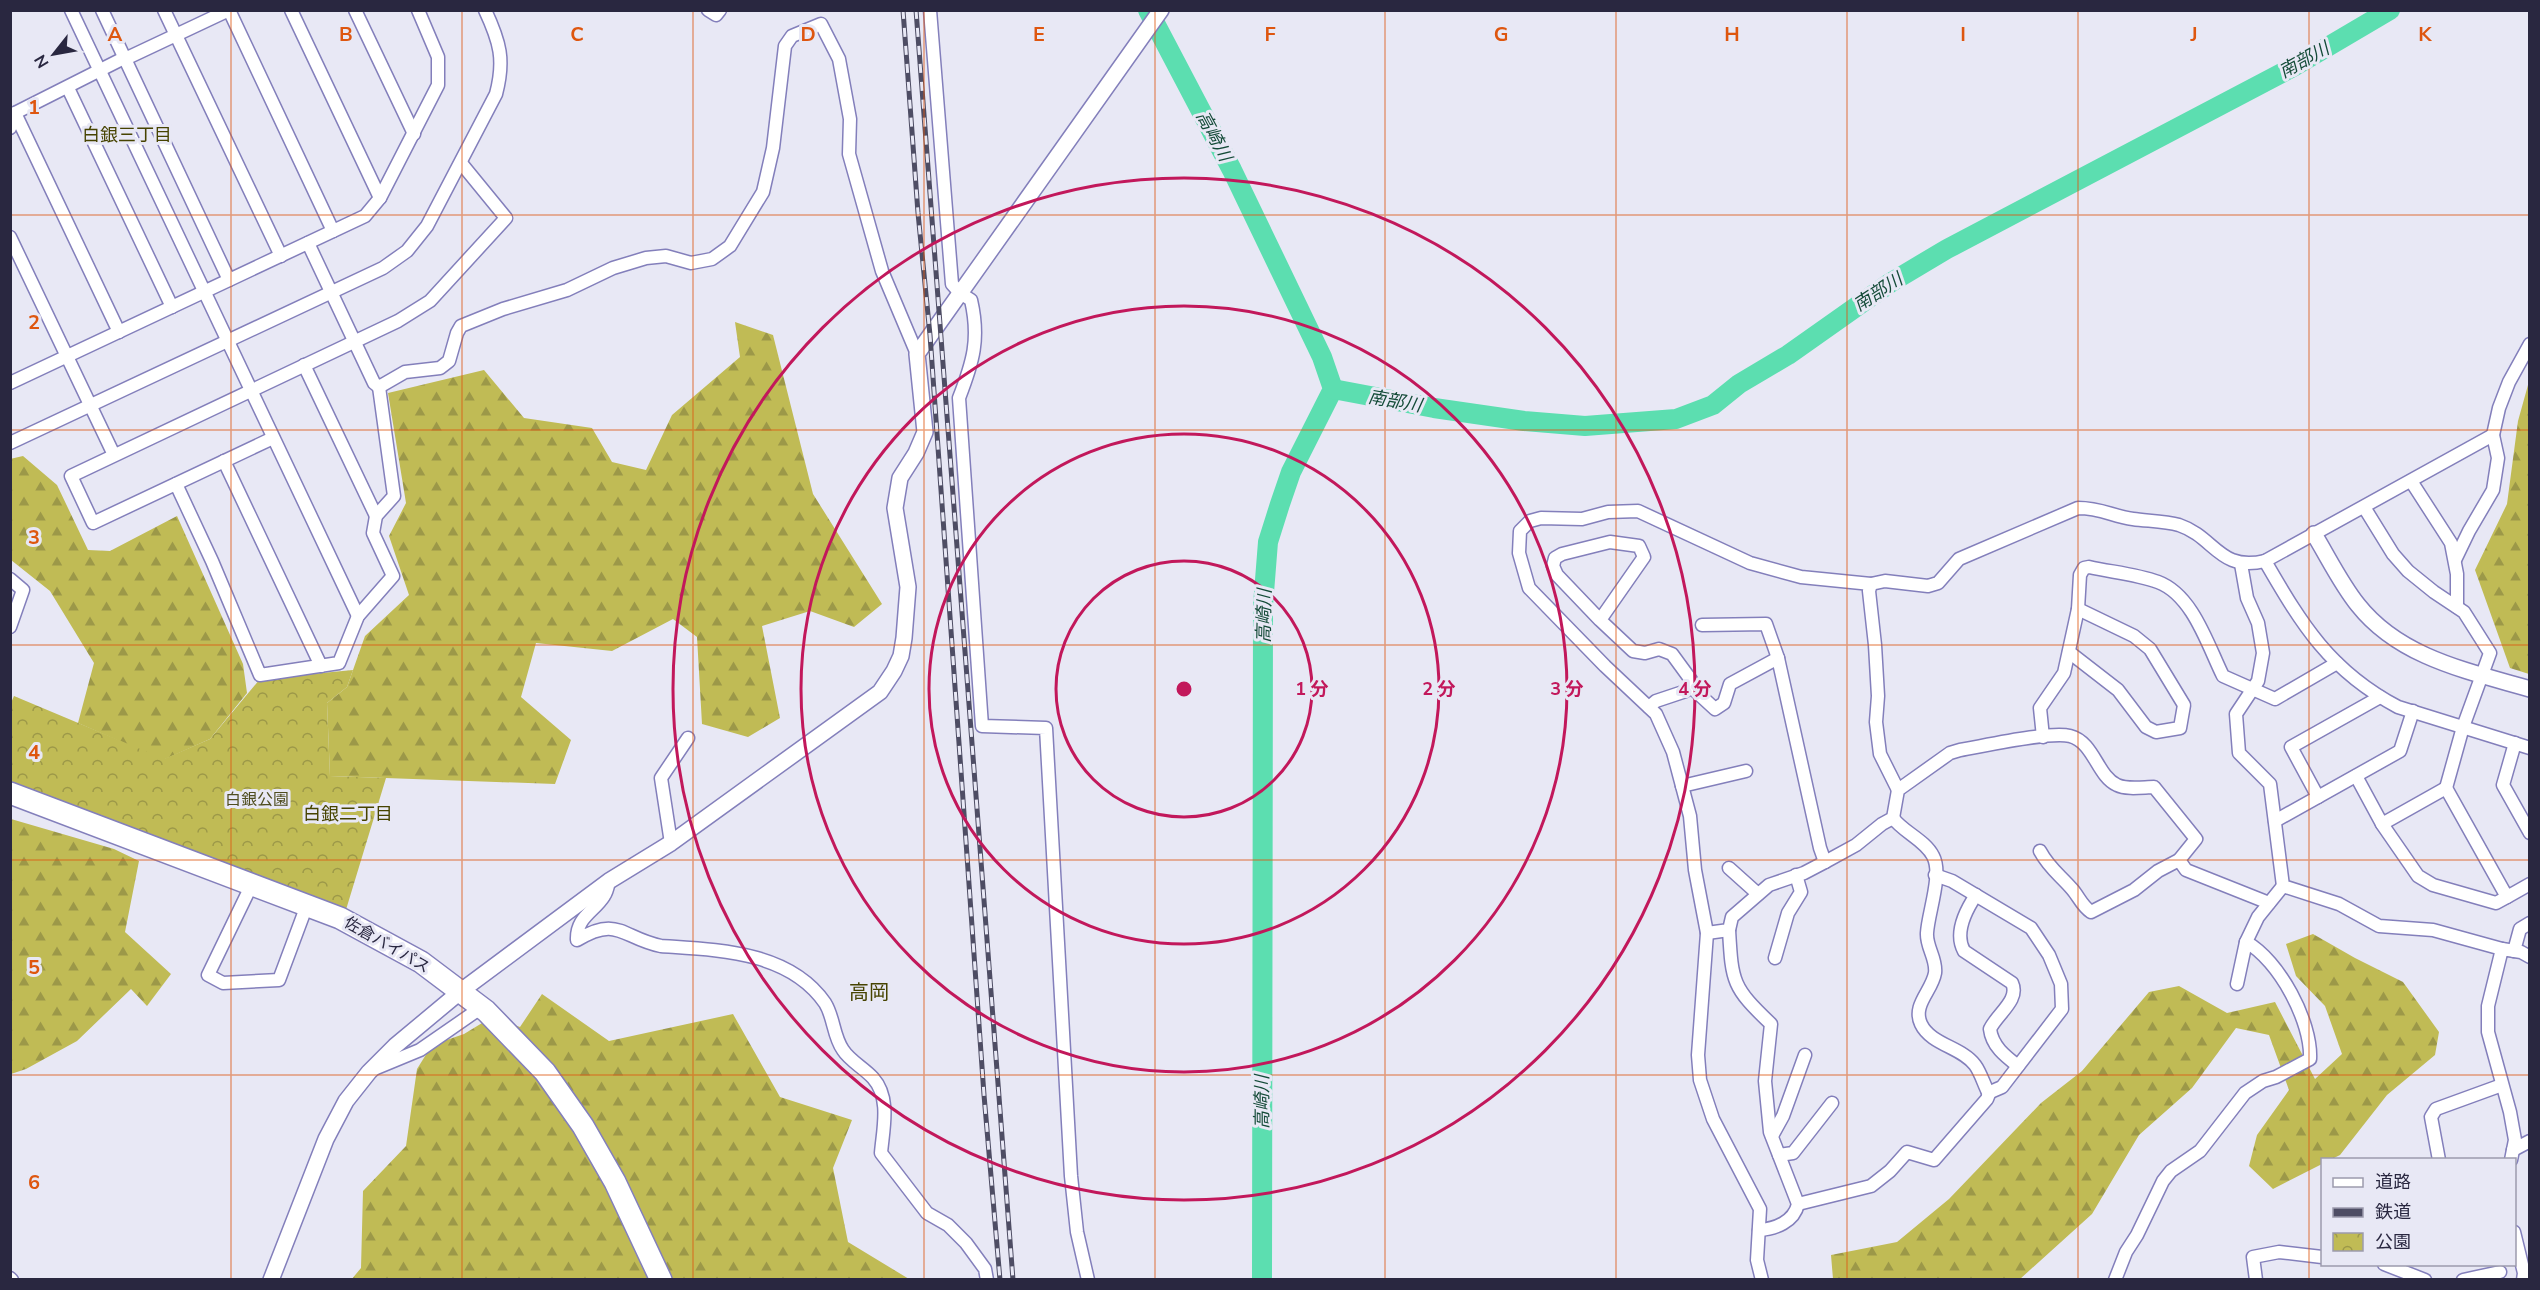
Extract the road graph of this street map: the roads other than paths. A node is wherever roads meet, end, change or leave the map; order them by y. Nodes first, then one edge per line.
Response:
1 (71, 10) edge
2 (102, 10) edge
3 (165, 10) edge
4 (229, 10) edge
5 (291, 10) edge
6 (356, 10) edge
7 (418, 10) edge
8 (485, 10) edge
9 (708, 10) edge
10 (720, 10) edge
11 (930, 10) edge
12 (1161, 10) edge
13 (176, 35) junction
14 (125, 59) junction
15 (100, 70) junction
16 (68, 88) junction
17 (15, 113) junction
18 (10, 128) edge
19 (414, 134) junction
20 (461, 163) junction
21 (380, 198) junction
22 (333, 231) junction
23 (10, 237) edge
24 (308, 243) junction
25 (281, 256) junction
26 (229, 280) junction
27 (204, 292) junction
28 (331, 292) junction
29 (960, 293) junction
30 (172, 307) junction
31 (119, 332) junction
32 (227, 341) junction
33 (354, 342) junction
34 (2529, 345) edge
35 (917, 354) junction
36 (67, 357) junction
37 (304, 365) junction
38 (10, 383) edge
39 (379, 387) junction
40 (251, 391) junction
41 (91, 406) junction
42 (2493, 435) junction
43 (273, 438) junction
44 (10, 444) edge
45 (114, 455) junction
46 (224, 461) junction
47 (2411, 480) junction
48 (176, 484) junction
49 (2364, 507) junction
50 (376, 516) junction
51 (2314, 534) junction
52 (2455, 560) junction
53 (2265, 561) junction
54 (2241, 564) junction
55 (10, 579) edge
56 (1871, 584) junction
57 (2457, 608) junction
58 (2078, 609) junction
59 (358, 616) junction
60 (1600, 620) junction
61 (1702, 625) dead end
62 (10, 627) edge
63 (2069, 652) junction
64 (1778, 658) junction
65 (2337, 663) junction
66 (321, 666) junction
67 (2482, 675) junction
68 (1689, 685) junction
69 (2252, 689) junction
70 (2529, 689) edge
71 (2380, 697) junction
72 (1648, 707) junction
73 (2413, 711) junction
74 (2463, 727) junction
75 (2043, 737) junction
76 (688, 738) dead end
77 (2515, 743) junction
78 (2529, 748) edge
79 (1746, 771) dead end
80 (2356, 776) junction
81 (1682, 786) junction
82 (2446, 788) junction
83 (1899, 790) junction
84 (10, 793) edge
85 (2318, 797) junction
86 (1893, 818) junction
87 (2275, 821) junction
88 (2382, 824) junction
89 (2529, 831) edge
90 (671, 843) junction
91 (2040, 851) dead end
92 (2180, 860) junction
93 (1825, 862) junction
94 (1729, 868) dead end
95 (1796, 875) junction
96 (1935, 875) junction
97 (609, 881) junction
98 (252, 884) junction
99 (2529, 884) edge
100 (2283, 886) junction
101 (1758, 894) junction
102 (1976, 895) junction
103 (2507, 897) junction
104 (2270, 903) junction
105 (307, 905) junction
106 (2529, 923) edge
107 (1729, 930) junction
108 (1707, 933) junction
109 (2247, 942) junction
110 (2508, 950) junction
111 (2529, 957) edge
112 (1775, 958) dead end
113 (2237, 984) dead end
114 (461, 992) junction
115 (482, 1007) junction
116 (1805, 1055) dead end
117 (2018, 1066) junction
118 (369, 1072) junction
119 (2502, 1085) junction
120 (1988, 1093) junction
121 (1832, 1103) dead end
122 (1772, 1136) junction
123 (2529, 1141) edge
124 (1779, 1155) junction
125 (2512, 1155) edge
126 (2439, 1158) edge
127 (1798, 1204) junction
128 (1759, 1230) junction
129 (2524, 1245) edge
130 (2321, 1257) edge
131 (2389, 1266) edge
132 (2500, 1272) dead end
133 (2525, 1272) edge
134 (272, 1280) edge
135 (661, 1280) edge
136 (987, 1280) edge
137 (1088, 1280) edge
138 (1762, 1280) edge
139 (2115, 1280) edge
140 (2256, 1280) edge
141 (2425, 1280) edge
142 (2463, 1280) edge

1 - 15 street
2 - 14 street
3 - 13 street
4 - 13 street
4 - 22 street
5 - 21 street
6 - 19 street
7 - 19 street
8 - 20 street
9 - 10 street
11 - 29 street
12 - 29 street
13 - 14 street
13 - 25 street
14 - 15 street
14 - 26 street
15 - 16 street
15 - 27 street
16 - 17 street
16 - 30 street
17 - 18 street
17 - 31 street
19 - 21 street
20 - 28 street
20 - 33 street
21 - 22 street
22 - 24 street
23 - 36 street
24 - 25 street
24 - 28 street
25 - 26 street
26 - 27 street
27 - 30 street
27 - 32 street
28 - 32 street
28 - 33 street
29 - 35 street
29 - 137 street
30 - 31 street
31 - 36 street
32 - 40 street
32 - 41 street
33 - 37 street
33 - 39 street
34 - 42 street
35 - 39 street
35 - 90 street
36 - 38 street
36 - 41 street
37 - 40 street
37 - 50 street
39 - 50 street
40 - 43 street
40 - 45 street
41 - 44 street
41 - 45 street
42 - 47 street
42 - 52 street
43 - 46 street
43 - 59 street
45 - 48 street
46 - 48 street
46 - 66 street
47 - 49 street
47 - 52 street
48 - 66 street
49 - 51 street
49 - 57 street
50 - 59 street
51 - 53 street
51 - 67 street
52 - 57 street
53 - 54 street
53 - 65 street
54 - 56 street
54 - 69 street
55 - 62 street
56 - 72 street
56 - 83 street
57 - 67 street
58 - 63 street
58 - 63 street
58 - 69 street
59 - 66 street
60 - 60 street
60 - 68 street
61 - 64 street
63 - 75 street
64 - 68 street
64 - 93 street
65 - 69 street
65 - 71 street
67 - 70 street
67 - 74 street
68 - 72 street
69 - 87 street
71 - 73 street
71 - 85 street
72 - 81 street
73 - 74 street
73 - 80 street
74 - 77 street
74 - 82 street
75 - 83 street
75 - 92 street
76 - 90 street
77 - 78 street
77 - 89 street
79 - 81 street
80 - 85 street
80 - 88 street
81 - 108 street
82 - 88 street
82 - 103 street
83 - 86 street
84 - 98 highway, 佐倉バイパス
85 - 87 street
86 - 93 street
86 - 96 street
87 - 100 street
88 - 103 street
90 - 97 street
91 - 92 street
92 - 104 street
93 - 95 street
94 - 101 street
95 - 101 street
95 - 112 street
96 - 102 street
96 - 120 street
97 - 114 street
97 - 136 street
98 - 105 highway, 佐倉バイパス
98 - 105 street
99 - 103 street
100 - 104 street
100 - 110 street
101 - 107 street
102 - 117 street
102 - 117 street
104 - 109 street
105 - 114 highway, 佐倉バイパス
106 - 110 street
107 - 108 street
107 - 122 street
108 - 128 street
109 - 113 street
109 - 139 street
110 - 111 street
110 - 119 street
114 - 115 highway, 佐倉バイパス
114 - 118 street
115 - 118 street
115 - 135 highway, 佐倉バイパス
116 - 122 street
117 - 120 street
118 - 134 street
119 - 125 street
119 - 126 street
120 - 127 street
121 - 124 street
122 - 124 street
123 - 125 street
124 - 127 street
127 - 128 street
128 - 138 street
129 - 133 street
130 - 140 street
131 - 141 street
132 - 142 street

